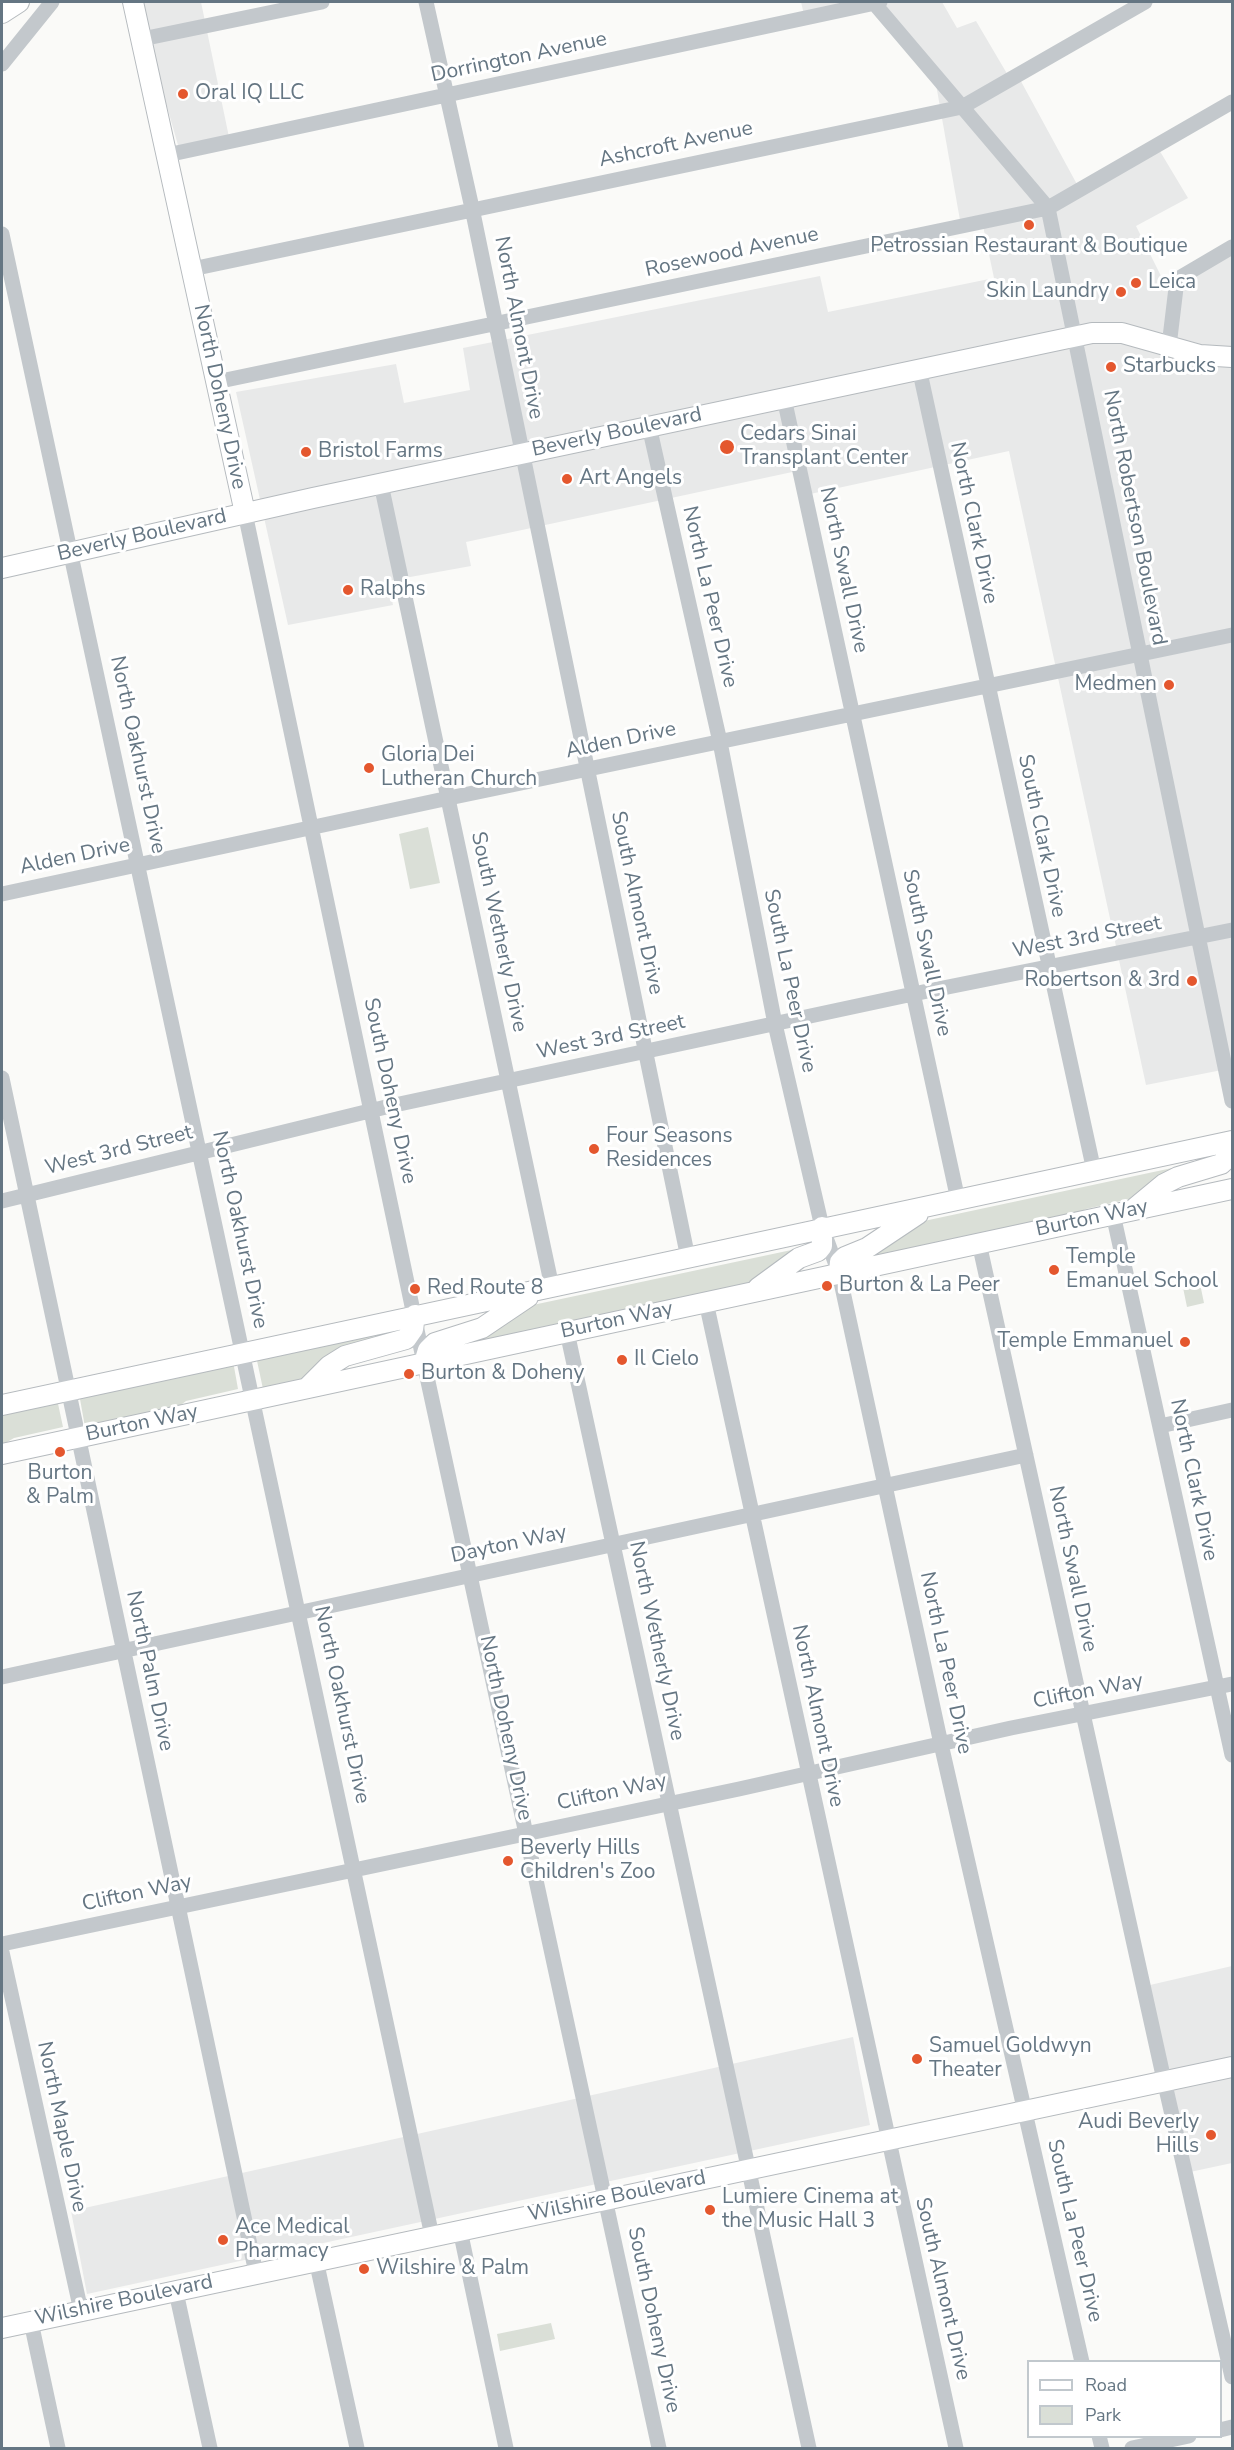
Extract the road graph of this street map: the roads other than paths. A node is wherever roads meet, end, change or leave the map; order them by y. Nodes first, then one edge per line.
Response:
1 (19, 2) edge
2 (133, 2) edge
3 (322, 2) edge
4 (426, 2) edge
5 (876, 2) edge
6 (1145, 2) edge
7 (49, 5) edge
8 (2, 13) edge
9 (142, 39) junction
10 (2, 64) edge
11 (446, 95) junction
12 (1233, 102) edge
13 (962, 107) junction
14 (167, 155) junction
15 (472, 208) junction
16 (1048, 208) junction
17 (2, 234) edge
18 (1233, 247) edge
19 (192, 268) junction
20 (495, 324) junction
21 (1075, 336) junction
22 (1169, 346) junction
23 (1233, 357) edge
24 (919, 368) junction
25 (216, 382) junction
26 (784, 398) junction
27 (649, 426) junction
28 (522, 453) junction
29 (381, 484) junction
30 (245, 513) junction
31 (71, 552) junction
32 (2, 567) edge
33 (1233, 634) edge
34 (1140, 654) junction
35 (987, 686) junction
36 (853, 716) junction
37 (720, 742) junction
38 (587, 769) junction
39 (449, 798) junction
40 (311, 827) junction
41 (139, 864) junction
42 (2, 894) edge
43 (1233, 930) edge
44 (1198, 937) junction
45 (1049, 968) junction
46 (913, 994) junction
47 (775, 1024) junction
48 (646, 1051) junction
49 (2, 1078) edge
50 (508, 1081) junction
51 (1233, 1101) edge
52 (371, 1110) junction
53 (1233, 1141) edge
54 (200, 1153) junction
55 (1233, 1154) edge
56 (1094, 1171) junction
57 (1233, 1189) edge
58 (26, 1195) junction
59 (958, 1200) junction
60 (2, 1201) edge
61 (933, 1205) junction
62 (1132, 1210) junction
63 (1113, 1214) junction
64 (822, 1227) junction
65 (979, 1243) junction
66 (688, 1257) junction
67 (839, 1274) junction
68 (548, 1288) junction
69 (748, 1293) junction
70 (706, 1302) junction
71 (415, 1315) junction
72 (567, 1332) junction
73 (244, 1353) junction
74 (424, 1363) junction
75 (307, 1388) junction
76 (68, 1390) junction
77 (254, 1400) junction
78 (2, 1405) edge
79 (1233, 1410) edge
80 (1160, 1426) junction
81 (78, 1438) junction
82 (2, 1454) edge
83 (1026, 1455) junction
84 (886, 1486) junction
85 (753, 1515) junction
86 (614, 1543) junction
87 (472, 1575) junction
88 (299, 1612) junction
89 (122, 1650) junction
90 (2, 1677) edge
91 (1233, 1684) edge
92 (1217, 1687) junction
93 (1082, 1714) junction
94 (941, 1744) junction
95 (1233, 1755) edge
96 (808, 1774) junction
97 (669, 1802) junction
98 (527, 1833) junction
99 (354, 1869) junction
100 (177, 1906) junction
101 (2, 1944) edge
102 (2, 1952) edge
103 (1233, 2067) edge
104 (1164, 2080) junction
105 (1024, 2110) junction
106 (887, 2138) junction
107 (748, 2169) junction
108 (606, 2199) junction
109 (460, 2230) junction
110 (432, 2236) junction
111 (316, 2260) junction
112 (256, 2273) junction
113 (176, 2292) junction
114 (81, 2311) junction
115 (32, 2322) junction
116 (2, 2328) edge
117 (1082, 2360) edge
118 (1233, 2377) edge
119 (1180, 2438) edge
120 (58, 2448) edge
121 (210, 2448) edge
122 (357, 2448) edge
123 (506, 2448) edge
124 (659, 2448) edge
125 (809, 2448) edge
126 (956, 2448) edge
127 (1132, 2448) edge

1 - 8 main road
2 - 9 main road, North Doheny Drive
3 - 9 street
4 - 11 street, North Almont Drive
5 - 11 street, Dorrington Avenue
5 - 13 street, North Robertson Boulevard
6 - 13 street, Ashcroft Avenue
7 - 10 street
9 - 14 main road, North Doheny Drive
11 - 14 street, Dorrington Avenue
11 - 15 street, North Almont Drive
12 - 16 street, Rosewood Avenue
13 - 15 street, Ashcroft Avenue
13 - 16 street, North Robertson Boulevard
14 - 19 main road, North Doheny Drive
15 - 19 street, Ashcroft Avenue
15 - 20 street, North Almont Drive
16 - 20 street, Rosewood Avenue
16 - 21 street, North Robertson Boulevard
17 - 31 street, North Oakhurst Drive
18 - 22 street
19 - 25 main road, North Doheny Drive
20 - 25 street, Rosewood Avenue
20 - 28 street, North Almont Drive
21 - 22 main road, Beverly Boulevard
21 - 24 main road, Beverly Boulevard
21 - 34 street, North Robertson Boulevard
22 - 23 main road, Beverly Boulevard
24 - 26 main road, Beverly Boulevard
24 - 35 street, North Clark Drive
25 - 30 main road, North Doheny Drive
26 - 27 main road, Beverly Boulevard
26 - 36 street, North Swall Drive
27 - 28 main road, Beverly Boulevard
27 - 37 street, North La Peer Drive
28 - 29 main road, Beverly Boulevard
28 - 38 street, North Almont Drive
29 - 30 main road, Beverly Boulevard
29 - 39 street
30 - 31 main road, Beverly Boulevard
30 - 40 street, North Doheny Drive
31 - 32 main road, Beverly Boulevard
31 - 41 street, North Oakhurst Drive
33 - 34 street, Alden Drive
34 - 35 street, Alden Drive
34 - 44 street, North Robertson Boulevard
35 - 36 street, Alden Drive
35 - 45 street, South Clark Drive
36 - 37 street, Alden Drive
36 - 46 street, South Swall Drive
37 - 38 street, Alden Drive
37 - 47 street, South La Peer Drive
38 - 39 street, Alden Drive
38 - 48 street, South Almont Drive
39 - 40 street, Alden Drive
39 - 50 street, South Wetherly Drive
40 - 41 street, Alden Drive
40 - 52 street, South Doheny Drive
41 - 42 street, Alden Drive
41 - 54 street, North Oakhurst Drive
43 - 44 street, West 3rd Street
44 - 45 street, West 3rd Street
44 - 51 street, North Robertson Boulevard
45 - 46 street, West 3rd Street
45 - 56 street, South Clark Drive
46 - 47 street, West 3rd Street
46 - 59 street, South Swall Drive
47 - 48 street, West 3rd Street
47 - 64 street, South La Peer Drive
48 - 50 street, West 3rd Street
48 - 66 street, South Almont Drive
49 - 58 street, North Palm Drive
50 - 52 street, West 3rd Street
50 - 68 street, South Wetherly Drive
52 - 54 street, West 3rd Street
52 - 71 street, South Doheny Drive
53 - 56 main road
54 - 58 street, West 3rd Street
54 - 73 street, North Oakhurst Drive
55 - 62 main road
56 - 59 main road
57 - 62 main road, Burton Way
58 - 60 street, West 3rd Street
58 - 76 street, North Palm Drive
59 - 61 main road
61 - 64 main road
61 - 67 main road
62 - 63 main road, Burton Way
63 - 65 main road, Burton Way
63 - 80 street, North Clark Drive
64 - 66 main road
64 - 67 street, North La Peer Drive
64 - 69 main road
65 - 67 main road, Burton Way
65 - 83 street, North Swall Drive
66 - 68 main road
67 - 69 main road, Burton Way
67 - 84 street, North La Peer Drive
68 - 71 main road
68 - 74 main road
69 - 70 main road, Burton Way
70 - 72 main road, Burton Way
70 - 85 street, North Almont Drive
71 - 73 main road
71 - 74 street, South Doheny Drive
71 - 75 main road
72 - 74 main road, Burton Way
72 - 86 street, North Wetherly Drive
73 - 76 main road
73 - 77 street, North Oakhurst Drive
74 - 75 main road, Burton Way
74 - 87 street, North Doheny Drive
75 - 77 main road, Burton Way
76 - 78 main road
76 - 81 street, North Palm Drive
77 - 81 main road, Burton Way
77 - 88 street, North Oakhurst Drive
79 - 80 street
80 - 92 street, North Clark Drive
81 - 82 main road, Burton Way
81 - 89 street, North Palm Drive
83 - 84 street, Dayton Way
83 - 93 street, North Swall Drive
84 - 85 street, Dayton Way
84 - 94 street, North La Peer Drive
85 - 86 street, Dayton Way
85 - 96 street, North Almont Drive
86 - 87 street, Dayton Way
86 - 97 street, North Wetherly Drive
87 - 88 street, Dayton Way
87 - 98 street, North Doheny Drive
88 - 89 street, Dayton Way
88 - 99 street, North Oakhurst Drive
89 - 90 street, Dayton Way
89 - 100 street, North Palm Drive
91 - 92 street, Clifton Way
92 - 93 street, Clifton Way
92 - 95 street, North Clark Drive
93 - 94 street, Clifton Way
93 - 104 street, North Swall Drive
94 - 96 street, Clifton Way
94 - 105 street, North La Peer Drive
96 - 97 street, Clifton Way
96 - 106 street, North Almont Drive
97 - 98 street, Clifton Way
97 - 107 street, North Wetherly Drive
98 - 99 street, Clifton Way
98 - 108 street, North Doheny Drive
99 - 100 street, Clifton Way
99 - 110 street, North Oakhurst Drive
100 - 101 street, Clifton Way
100 - 112 street, North Palm Drive
102 - 114 street, North Maple Drive
103 - 104 main road, Wilshire Boulevard
104 - 105 main road, Wilshire Boulevard
104 - 118 street
105 - 106 main road, Wilshire Boulevard
105 - 117 street, South La Peer Drive
106 - 107 main road, Wilshire Boulevard
106 - 126 street, South Almont Drive
107 - 108 main road, Wilshire Boulevard
107 - 125 street
108 - 109 main road, Wilshire Boulevard
108 - 124 street, South Doheny Drive
109 - 110 main road, Wilshire Boulevard
109 - 123 street
110 - 111 main road, Wilshire Boulevard
111 - 112 main road, Wilshire Boulevard
111 - 122 street
112 - 113 main road, Wilshire Boulevard
113 - 114 main road, Wilshire Boulevard
113 - 121 street
114 - 115 main road, Wilshire Boulevard
115 - 116 main road, Wilshire Boulevard
115 - 120 street
119 - 127 street

